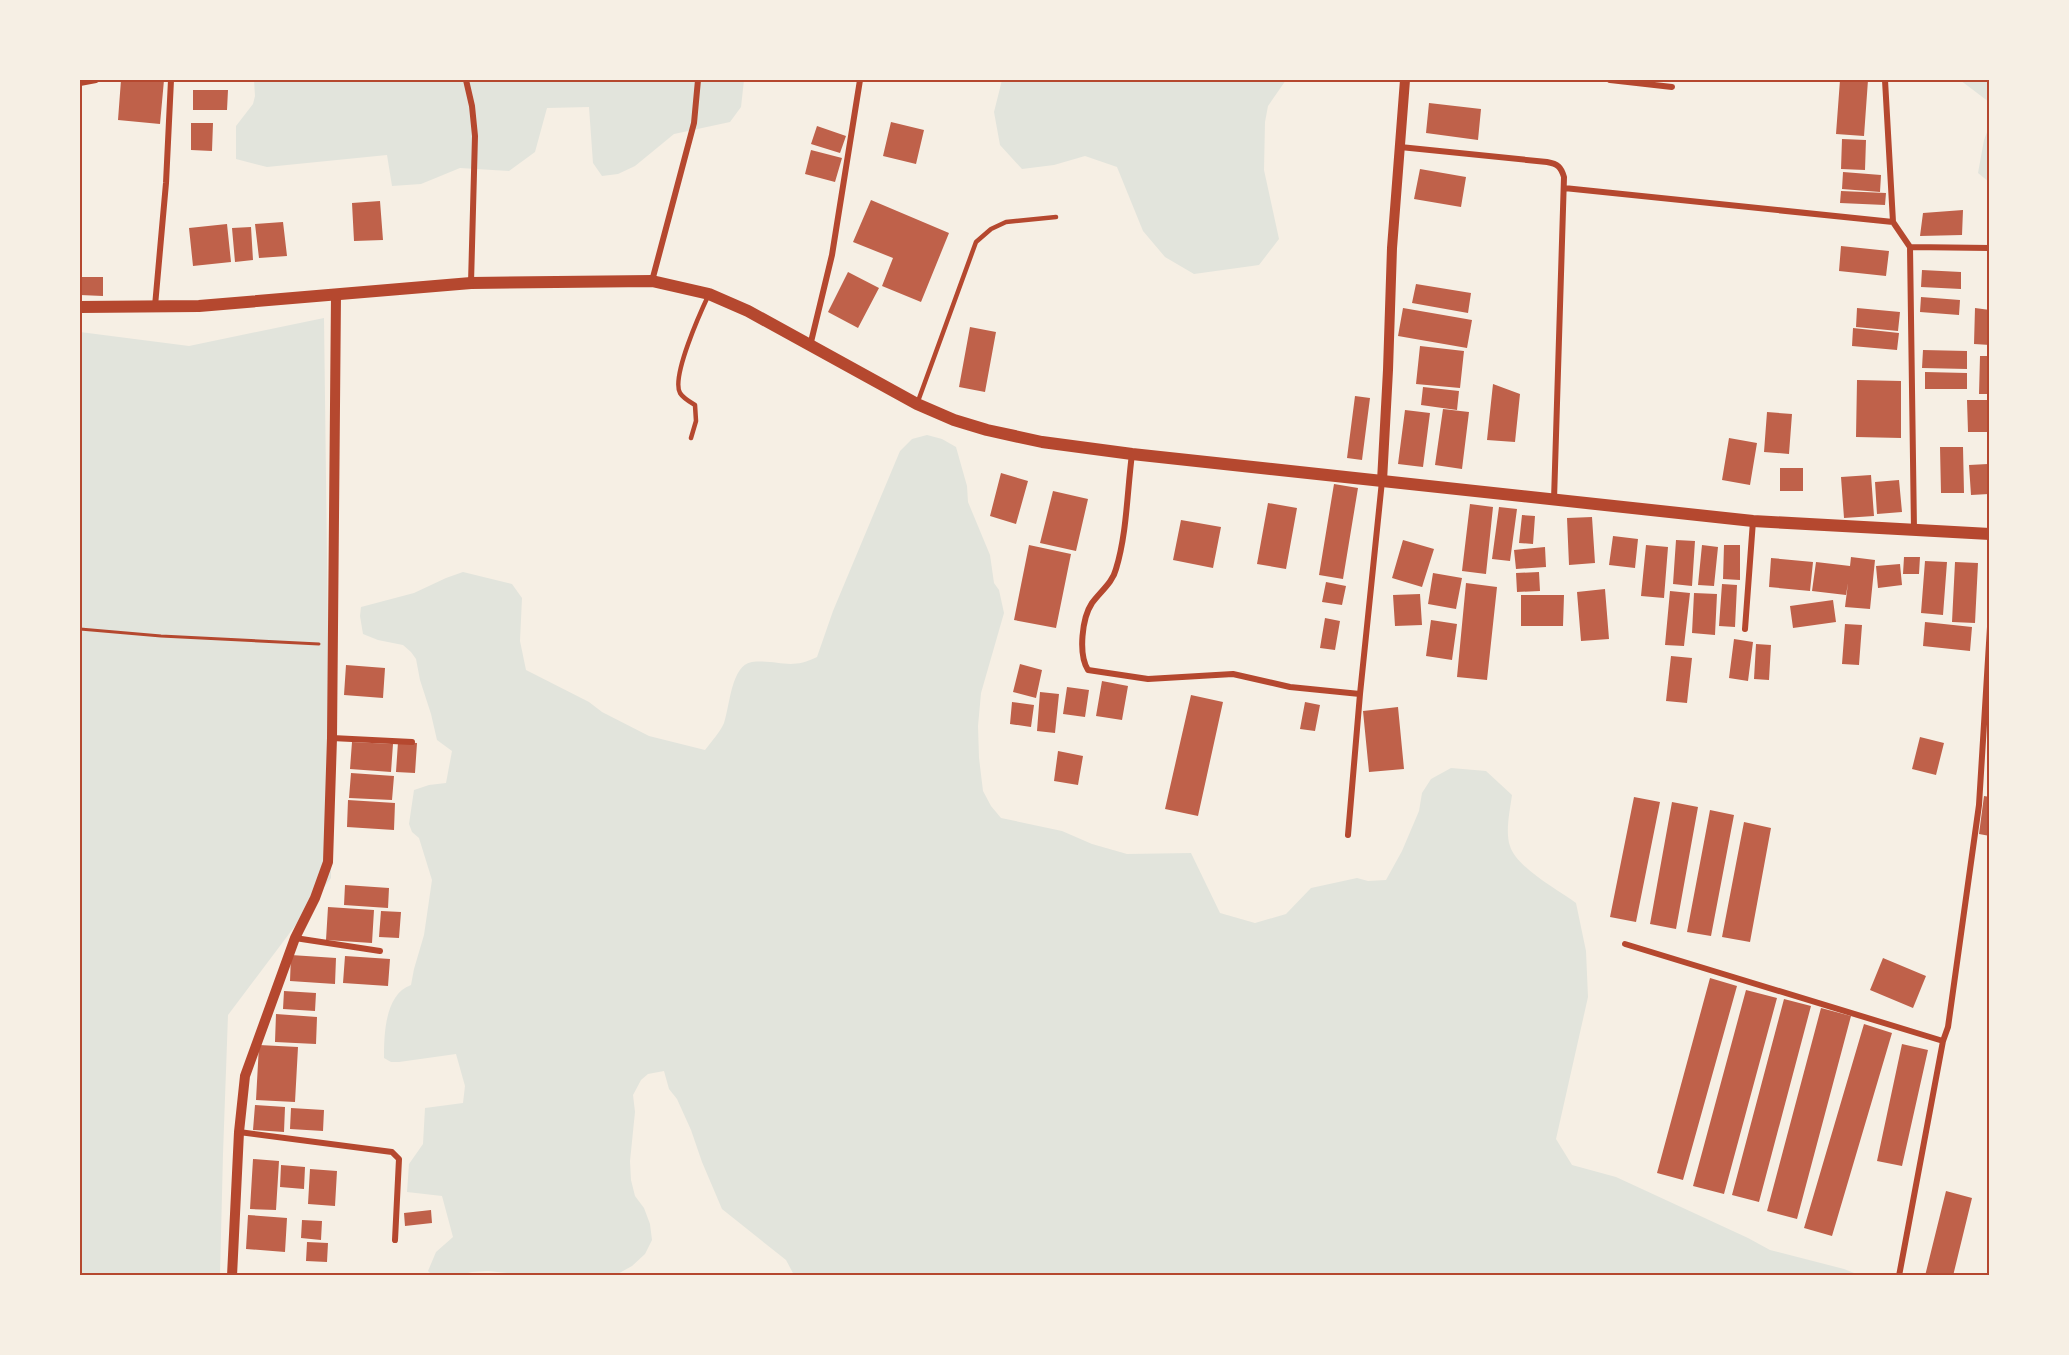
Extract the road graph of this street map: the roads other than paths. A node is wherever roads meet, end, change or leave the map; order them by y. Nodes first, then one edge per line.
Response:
1 (96, 80) edge
2 (171, 80) edge
3 (466, 80) edge
4 (698, 80) edge
5 (860, 80) edge
6 (1405, 80) edge
7 (1610, 80) edge
8 (1885, 80) edge
9 (80, 83) edge
10 (1672, 87) dead end
11 (1399, 147) junction
12 (1564, 188) junction
13 (1056, 217) dead end
14 (1893, 222) junction
15 (1910, 247) junction
16 (1989, 248) edge
17 (652, 280) junction
18 (471, 283) junction
19 (709, 294) junction
20 (336, 295) junction
21 (155, 307) junction
22 (80, 308) edge
23 (810, 346) junction
24 (917, 404) junction
25 (691, 438) dead end
26 (1132, 454) junction
27 (1382, 481) junction
28 (1554, 500) junction
29 (1753, 521) junction
30 (1914, 531) junction
31 (1989, 534) edge
32 (1989, 627) edge
33 (1745, 629) dead end
34 (1360, 694) junction
35 (332, 738) junction
36 (412, 742) dead end
37 (1348, 835) dead end
38 (296, 938) junction
39 (1625, 944) dead end
40 (380, 951) dead end
41 (1942, 1041) junction
42 (239, 1132) junction
43 (395, 1240) dead end
44 (232, 1275) edge
45 (1899, 1275) edge

1 - 9 street
2 - 21 street
3 - 18 street
4 - 17 street
5 - 23 street
6 - 11 street
7 - 10 street
8 - 14 street
11 - 12 street
11 - 27 street
12 - 14 street
12 - 28 street
13 - 24 lane
14 - 15 street
15 - 16 street
15 - 30 street
17 - 18 main road
17 - 19 main road
18 - 20 main road
19 - 23 main road
19 - 25 lane
20 - 21 main road
20 - 35 street
21 - 22 main road
23 - 24 main road
24 - 26 main road
26 - 27 main road
26 - 34 street
27 - 28 main road
27 - 34 street
28 - 29 main road
29 - 30 main road
29 - 33 street
30 - 31 main road
32 - 41 street
34 - 37 street
35 - 36 street
35 - 38 street
38 - 40 street
38 - 42 street
39 - 41 street
41 - 45 street
42 - 43 street
42 - 44 street

